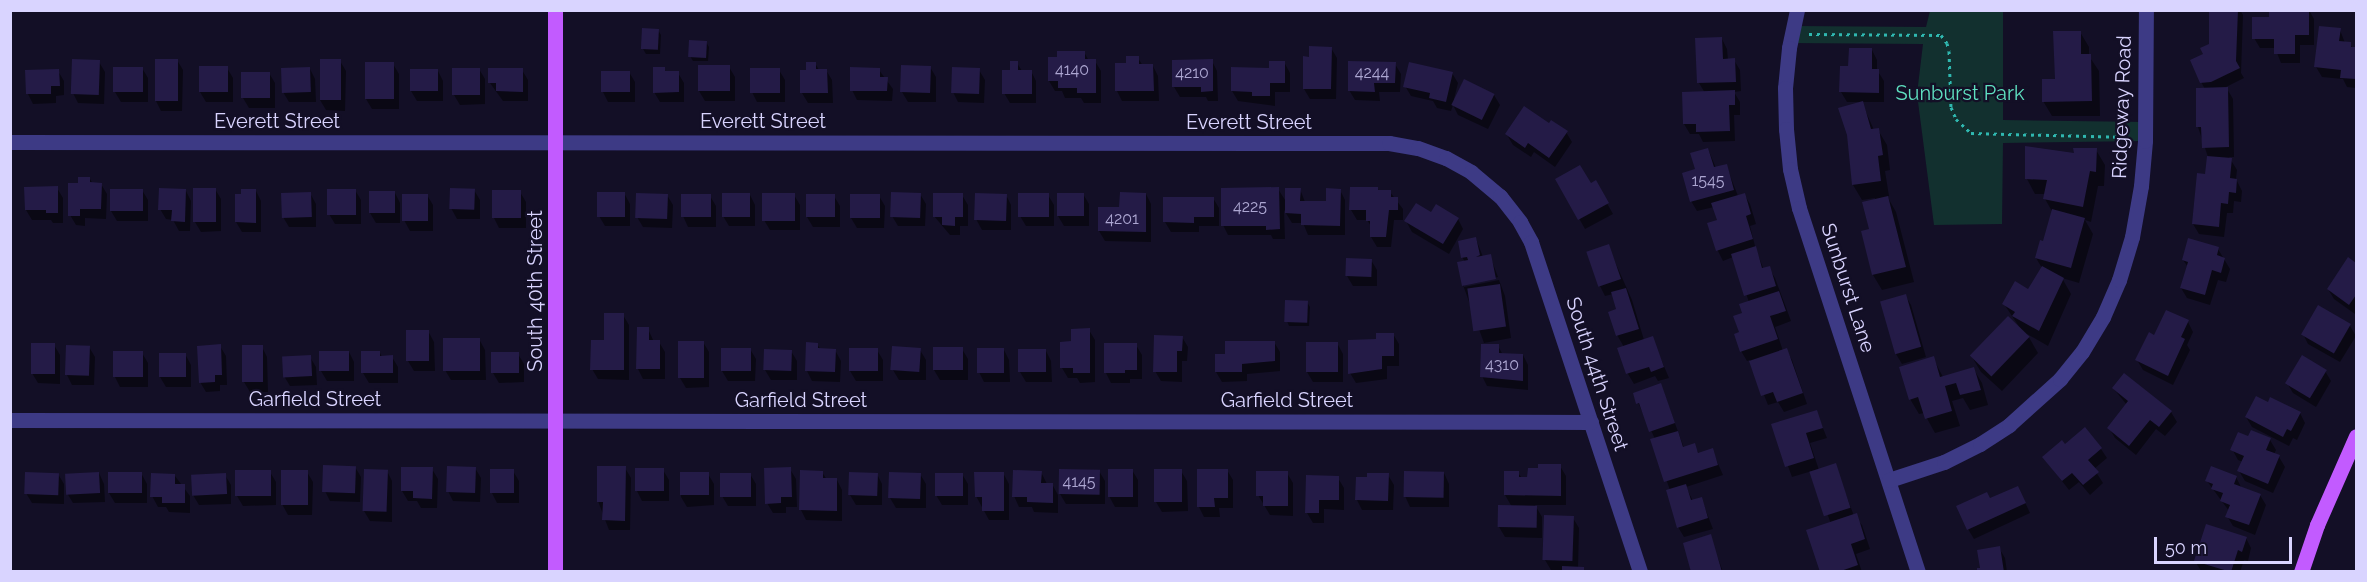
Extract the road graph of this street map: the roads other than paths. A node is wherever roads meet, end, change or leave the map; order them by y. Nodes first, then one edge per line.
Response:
1 (555, 10) edge
2 (1797, 10) edge
3 (2146, 10) edge
4 (10, 142) edge
5 (556, 142) junction
6 (1500, 196) joint
7 (10, 420) edge
8 (556, 420) junction
9 (1591, 422) junction
10 (2356, 436) edge
11 (1889, 480) junction
12 (555, 572) edge
13 (1640, 572) edge
14 (1918, 572) edge
15 (2301, 572) edge

1 - 5 main road, South 40th Street
2 - 11 street, Sunburst Lane
3 - 11 street, Ridgeway Road
4 - 5 street, Everett Street
5 - 6 street, Everett Street
5 - 8 main road, South 40th Street
6 - 9 street, South 44th Street
7 - 8 street, Garfield Street
8 - 9 street, Garfield Street
8 - 12 main road, South 40th Street
9 - 13 street, South 44th Street
10 - 15 main road
11 - 14 street, Sunburst Lane

